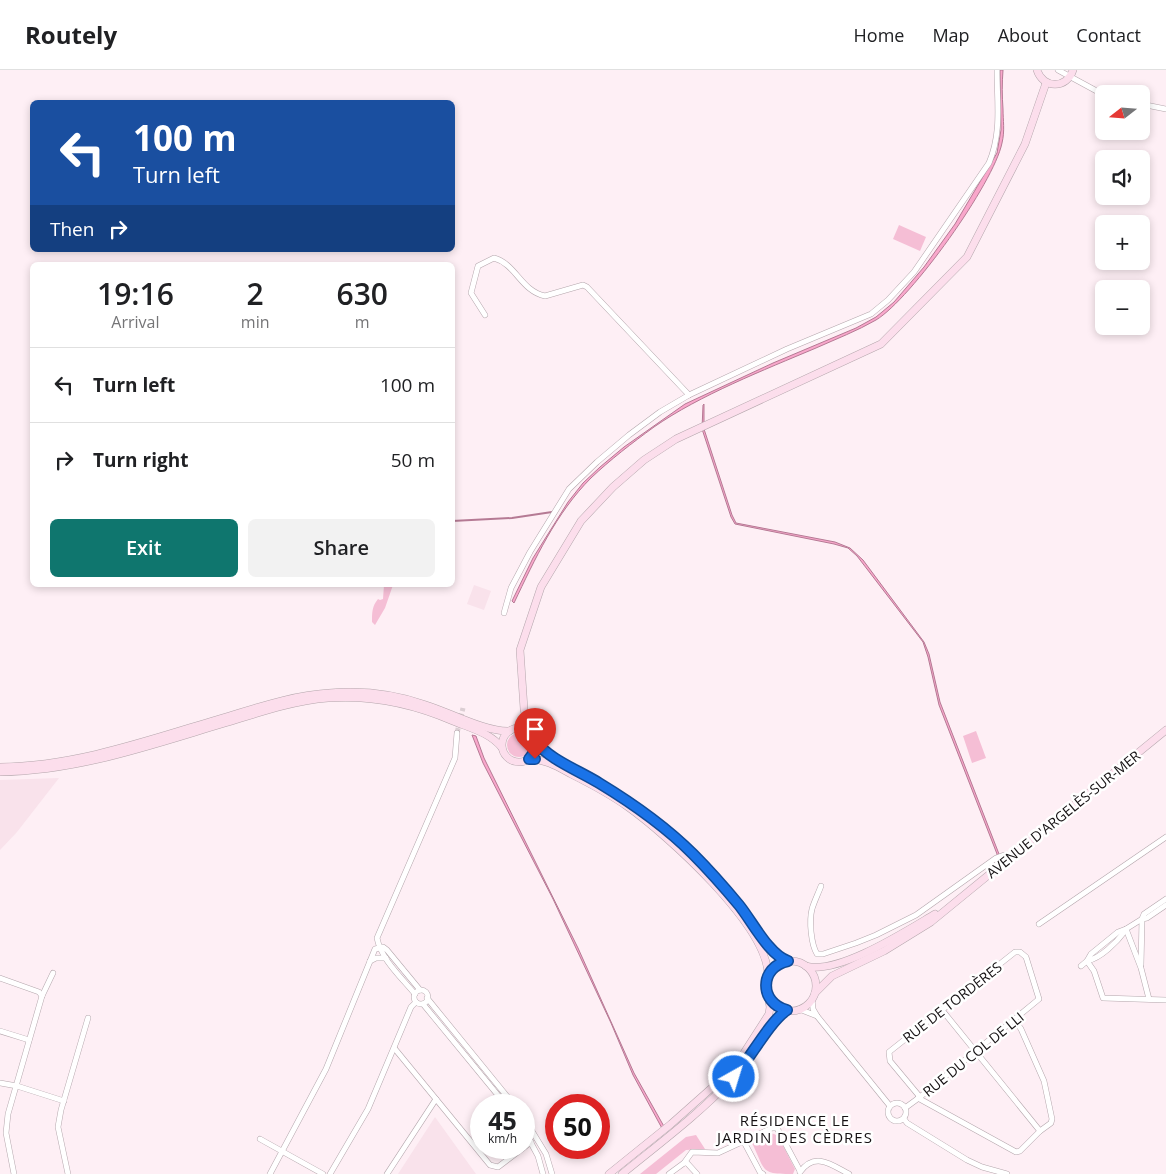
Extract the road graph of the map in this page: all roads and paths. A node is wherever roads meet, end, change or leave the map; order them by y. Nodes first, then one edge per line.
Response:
1 (997, 70) edge
2 (1038, 70) edge
3 (1058, 70) edge
4 (1072, 74) edge
5 (1046, 83) junction
6 (1095, 89) edge
7 (1150, 106) edge
8 (1166, 109) edge
9 (485, 315) dead end
10 (689, 394) junction
11 (504, 613) dead end
12 (524, 709) junction
13 (513, 730) junction
14 (1166, 730) edge
15 (529, 732) junction
16 (457, 733) tunnel mouth
17 (535, 741) junction
18 (502, 748) junction
19 (529, 759) junction
20 (0, 767) edge
21 (0, 772) edge
22 (1165, 840) edge
23 (1004, 855) dead end
24 (822, 886) dead end
25 (960, 898) junction
26 (1166, 899) edge
27 (1166, 905) edge
28 (1142, 919) junction
29 (1039, 924) dead end
30 (1126, 929) junction
31 (379, 948) junction
32 (376, 958) junction
33 (386, 958) junction
34 (370, 961) junction
35 (788, 961) junction
36 (1087, 961) junction
37 (806, 966) junction
38 (1081, 966) dead end
39 (1140, 968) junction
40 (52, 973) dead end
41 (768, 977) junction
42 (0, 978) edge
43 (420, 990) junction
44 (415, 994) junction
45 (768, 995) junction
46 (42, 996) junction
47 (813, 996) junction
48 (427, 998) junction
49 (1039, 999) joint
50 (1149, 999) junction
51 (1166, 1000) edge
52 (416, 1002) junction
53 (423, 1004) junction
54 (799, 1009) junction
55 (787, 1010) junction
56 (942, 1010) junction
57 (817, 1016) junction
58 (88, 1018) dead end
59 (1014, 1019) junction
60 (0, 1031) edge
61 (29, 1040) junction
62 (394, 1049) junction
63 (975, 1052) junction
64 (0, 1082) edge
65 (16, 1086) junction
66 (497, 1094) edge
67 (505, 1094) edge
68 (919, 1097) junction
69 (436, 1099) junction
70 (64, 1101) junction
71 (890, 1106) junction
72 (905, 1108) junction
73 (904, 1119) junction
74 (1040, 1131) junction
75 (535, 1136) edge
76 (260, 1139) dead end
77 (470, 1141) edge
78 (744, 1142) junction
79 (282, 1150) junction
80 (535, 1150) edge
81 (485, 1159) edge
82 (509, 1159) edge
83 (684, 1163) junction
84 (759, 1173) edge
85 (799, 1173) edge
86 (14, 1174) edge
87 (68, 1174) edge
88 (270, 1174) edge
89 (323, 1174) edge
90 (330, 1174) edge
91 (388, 1174) edge
92 (544, 1174) edge
93 (552, 1174) edge
94 (609, 1174) edge
95 (622, 1174) edge
96 (669, 1174) edge
97 (697, 1174) edge
98 (849, 1174) edge
99 (1007, 1174) edge

1 - 10 street
2 - 5 main road
3 - 4 street
4 - 5 main road
4 - 6 street
5 - 12 main road
7 - 8 street
9 - 10 street
10 - 11 street
12 - 13 main road
12 - 15 main road
13 - 15 main road
13 - 18 main road
13 - 20 main road
14 - 25 main road, AVENUE D'ARGELÈS-SUR-MER
15 - 17 main road
16 - 31 street
17 - 19 main road
17 - 35 main road
18 - 19 main road
18 - 21 main road
19 - 41 main road
22 - 29 street
23 - 24 street
25 - 37 main road, AVENUE D'ARGELÈS-SUR-MER
25 - 47 main road, AVENUE D'ARGELÈS-SUR-MER
26 - 28 street
27 - 28 street
28 - 30 street
28 - 39 street
30 - 36 street
30 - 39 street
31 - 32 street
31 - 33 street
31 - 34 street
31 - 43 street
32 - 33 street
32 - 34 street
33 - 44 street
34 - 79 street
35 - 37 main road
35 - 41 main road
36 - 38 street
36 - 50 street
37 - 47 main road
39 - 50 street
40 - 46 street
41 - 45 main road
42 - 46 street
43 - 44 street
43 - 48 street
44 - 52 street
45 - 55 main road
45 - 94 main road
46 - 61 street
47 - 54 main road
47 - 57 street
48 - 53 street
48 - 67 street
49 - 56 street, RUE DE TORDÈRES
49 - 59 street, RUE DU COL DE LLI
50 - 51 street
52 - 53 street
52 - 62 street
53 - 66 street
54 - 55 main road
54 - 57 street
55 - 95 main road
56 - 63 street
56 - 68 street, RUE DE TORDÈRES
57 - 71 street
58 - 70 street
59 - 63 street, RUE DU COL DE LLI
59 - 74 street
60 - 61 street
61 - 65 street
62 - 69 street
62 - 90 street
63 - 68 street, RUE DU COL DE LLI
63 - 74 street
64 - 65 street
65 - 70 street
65 - 86 street
68 - 72 street, RUE DU COL DE LLI
68 - 74 street
69 - 77 street
69 - 91 street
70 - 87 street
71 - 72 street
71 - 73 street
72 - 73 street
73 - 99 street
75 - 93 street
76 - 79 street
78 - 83 street
78 - 84 street
78 - 85 street
79 - 88 street
79 - 89 street
80 - 92 street
81 - 82 street
83 - 96 street
83 - 97 street
85 - 98 street

